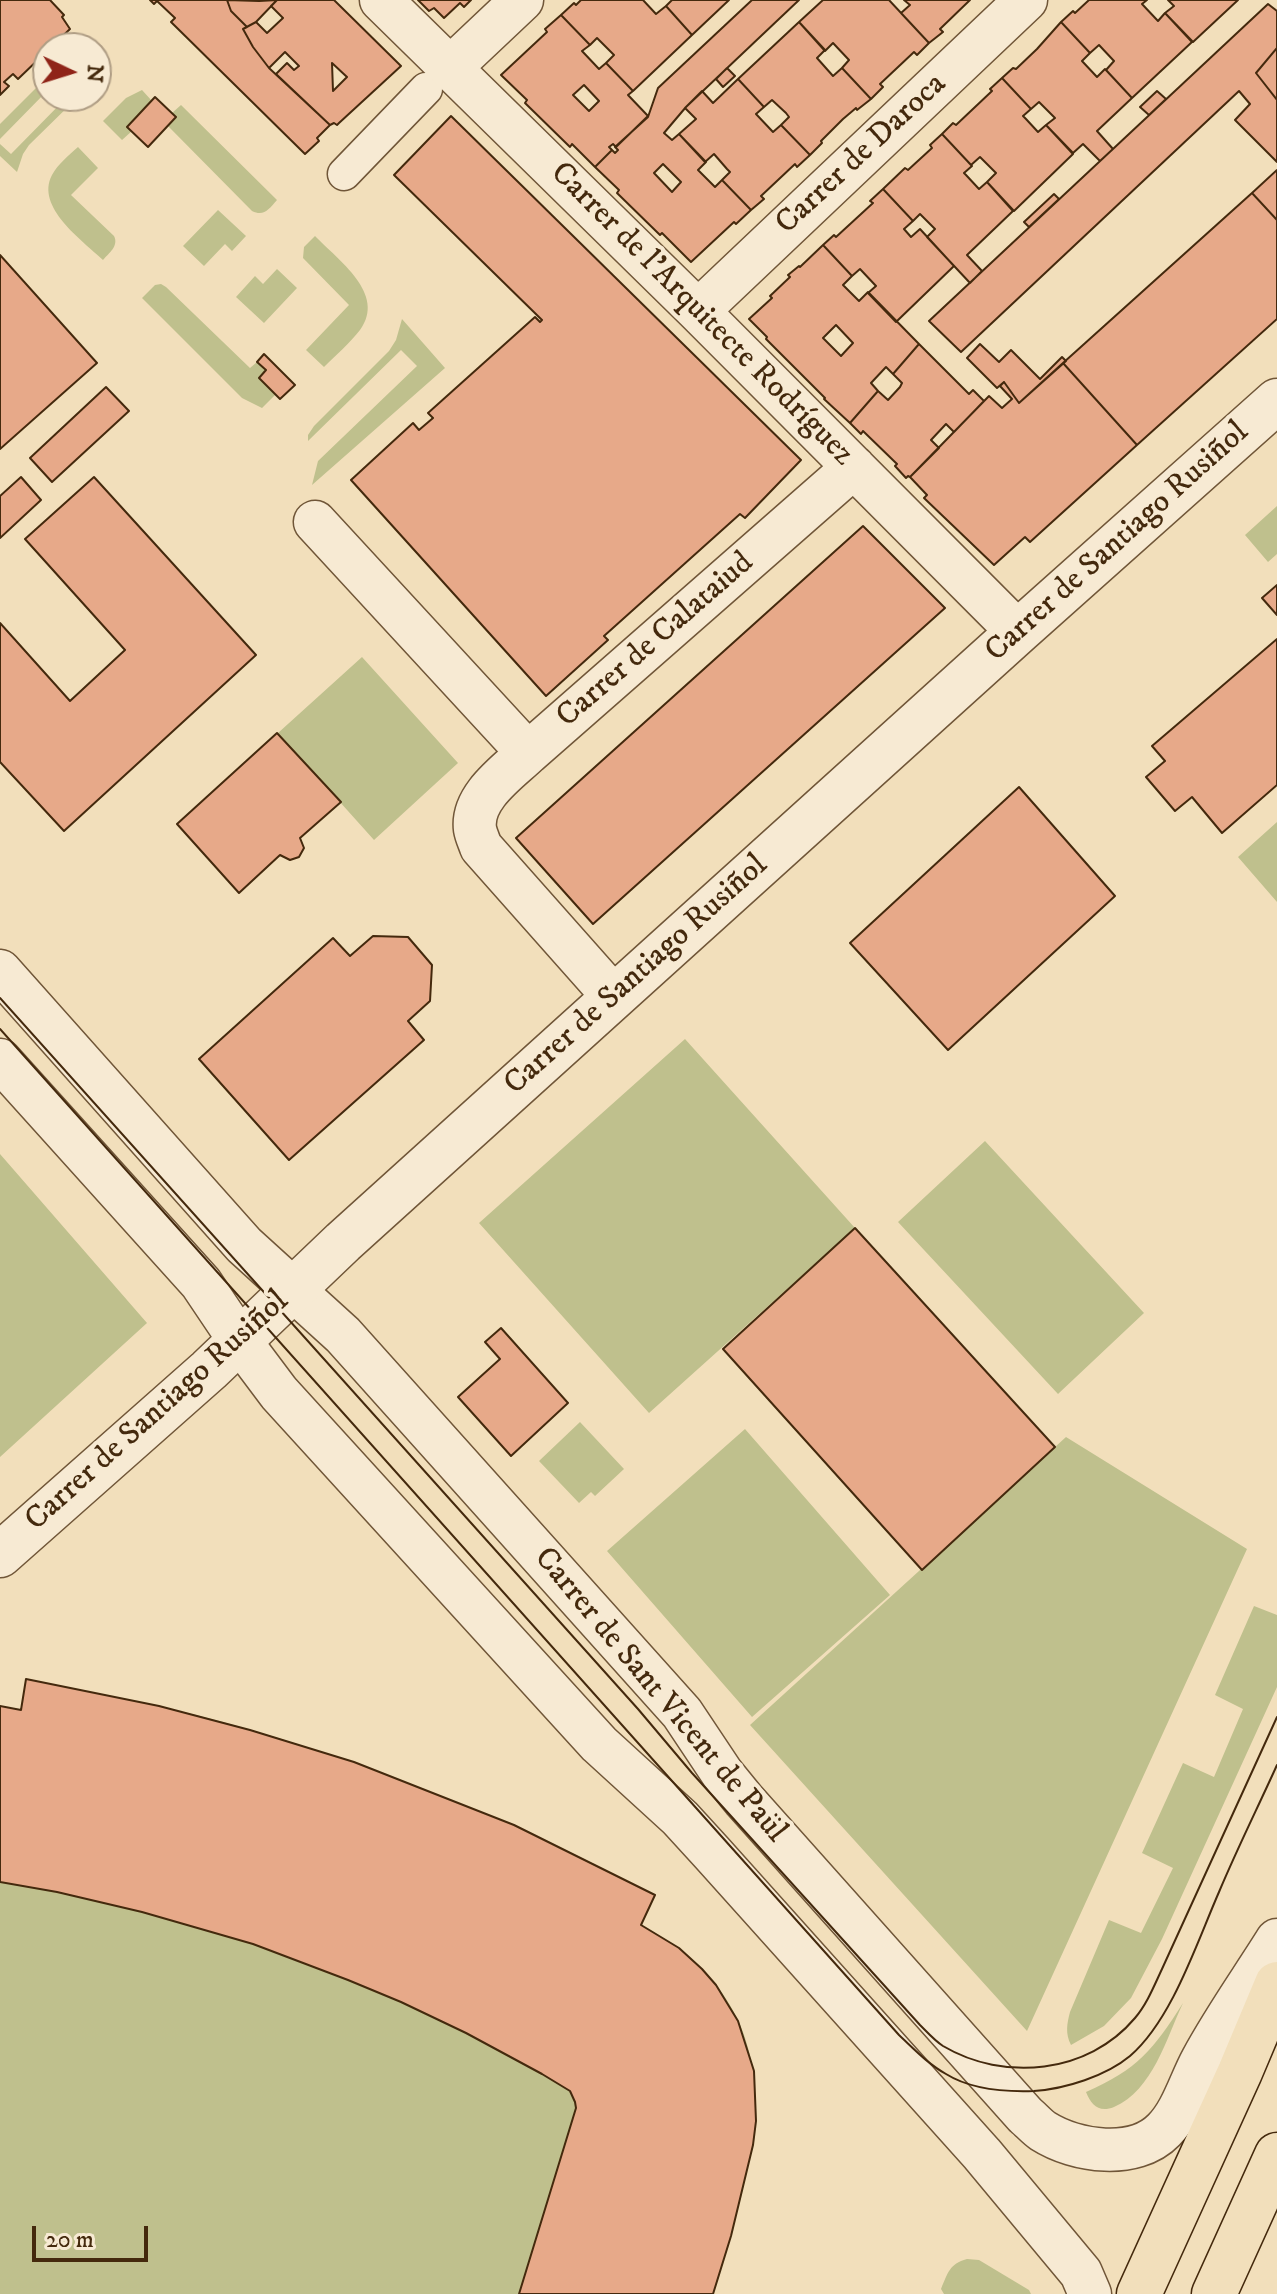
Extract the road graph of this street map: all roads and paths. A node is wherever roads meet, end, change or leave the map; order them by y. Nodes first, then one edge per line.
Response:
1 (381, 0) edge
2 (522, 0) edge
3 (1026, 0) edge
4 (439, 78) junction
5 (344, 174) dead end
6 (698, 311) junction
7 (1277, 401) edge
8 (854, 467) junction
9 (315, 522) dead end
10 (1018, 632) junction
11 (528, 753) junction
12 (0, 971) edge
13 (614, 997) junction
14 (0, 1060) edge
15 (293, 1290) junction
16 (240, 1341) junction
17 (0, 1555) edge
18 (1277, 1940) edge
19 (1277, 1984) edge
20 (1277, 2155) edge
21 (1090, 2294) edge
22 (1139, 2294) edge
23 (1214, 2294) edge

1 - 4 street, Carrer de l'Arquitecte Rodríguez
2 - 4 street
3 - 6 street, Carrer de Daroca
4 - 5 street
4 - 6 street, Carrer de l'Arquitecte Rodríguez
6 - 8 street, Carrer de l'Arquitecte Rodríguez
7 - 10 street, Carrer de Santiago Rusiñol
8 - 10 street, Carrer de l'Arquitecte Rodríguez
8 - 11 street, Carrer de Calataiud
9 - 11 street
10 - 13 street, Carrer de Santiago Rusiñol
11 - 13 street, Carrer de Calataiud
12 - 15 street, Carrer de Sant Vicent de Paül
13 - 15 street, Carrer de Santiago Rusiñol
14 - 16 street, Carrer de Sant Vicent de Paül
15 - 16 street, Carrer de Santiago Rusiñol
15 - 18 street, Carrer de Sant Vicent de Paül
16 - 17 street, Carrer de Santiago Rusiñol
16 - 21 street, Carrer de Sant Vicent de Paül
19 - 22 main road
20 - 23 main road

